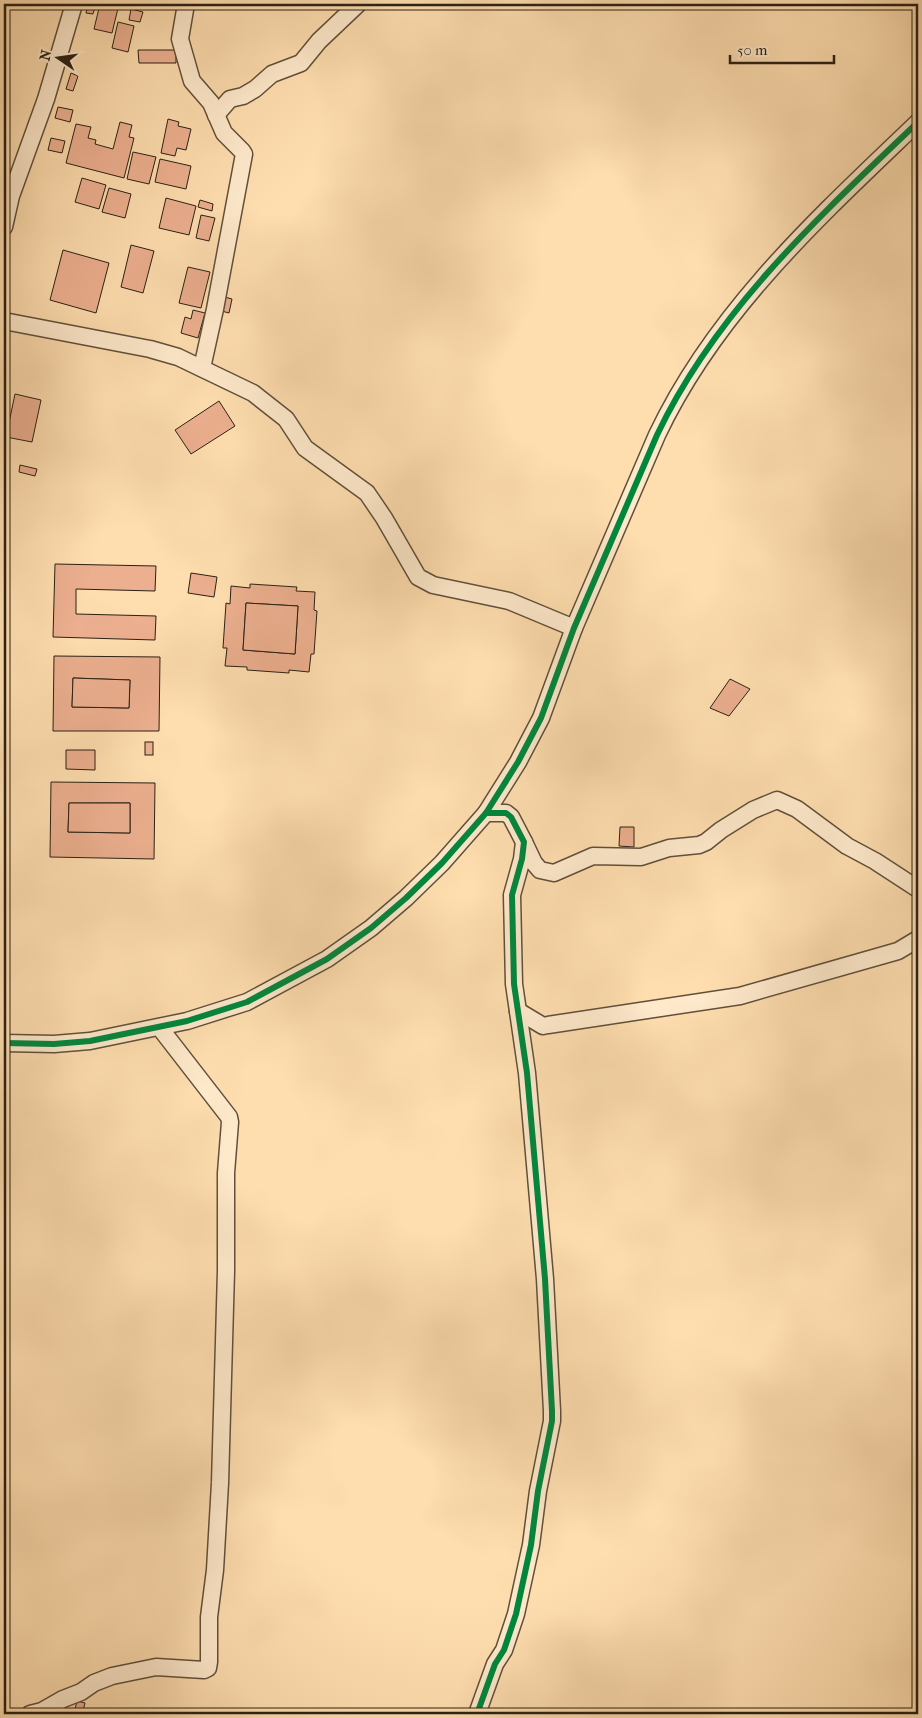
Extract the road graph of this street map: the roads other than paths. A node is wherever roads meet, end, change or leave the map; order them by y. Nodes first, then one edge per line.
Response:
1 (74, 4) edge
2 (186, 4) edge
3 (358, 4) edge
4 (216, 115) junction
5 (918, 122) edge
6 (4, 227) edge
7 (4, 320) edge
8 (202, 368) junction
9 (574, 628) junction
10 (486, 813) junction
11 (524, 842) junction
12 (918, 889) edge
13 (918, 940) edge
14 (518, 1011) junction
15 (160, 1028) junction
16 (4, 1044) edge
17 (30, 1714) edge
18 (477, 1714) edge

1 - 6 street
2 - 4 street
3 - 4 street
4 - 8 street
5 - 9 street
7 - 8 street
8 - 9 street
9 - 10 street
10 - 11 street
10 - 15 street
11 - 12 street
11 - 14 street
13 - 14 street
14 - 18 street
15 - 16 street
15 - 17 street

